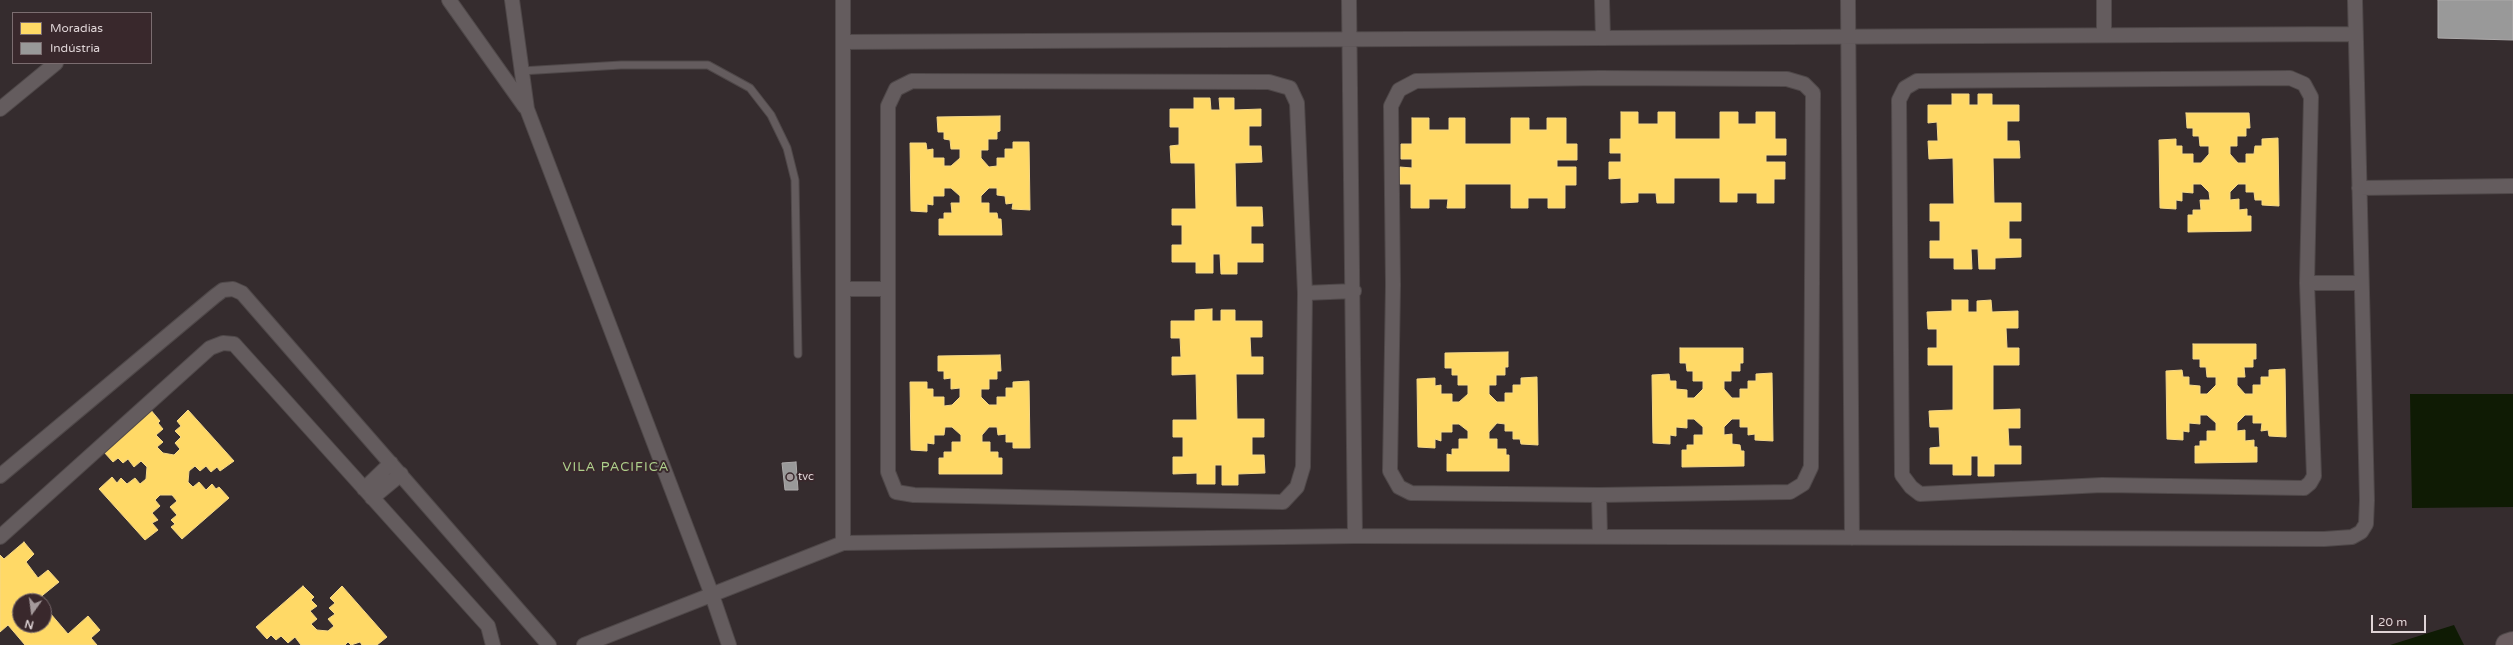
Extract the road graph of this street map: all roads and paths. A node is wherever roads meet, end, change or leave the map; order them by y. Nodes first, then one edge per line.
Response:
1 (449, 0) edge
2 (512, 0) edge
3 (843, 0) edge
4 (1349, 0) edge
5 (1602, 0) edge
6 (1848, 0) edge
7 (2104, 0) edge
8 (2355, 0) edge
9 (2355, 34) junction
10 (2104, 35) junction
11 (1849, 36) junction
12 (1603, 38) junction
13 (1350, 39) junction
14 (843, 42) junction
15 (55, 64) edge
16 (522, 70) junction
17 (0, 109) edge
18 (526, 109) junction
19 (2513, 186) edge
20 (2359, 188) junction
21 (2307, 283) junction
22 (2362, 283) junction
23 (844, 289) junction
24 (888, 289) junction
25 (1354, 291) junction
26 (1305, 293) junction
27 (798, 354) dead end
28 (396, 469) junction
29 (0, 476) edge
30 (368, 494) junction
31 (1599, 494) junction
32 (0, 536) edge
33 (1355, 536) junction
34 (1600, 536) junction
35 (1852, 538) junction
36 (843, 543) junction
37 (712, 595) junction
38 (2513, 643) edge
39 (493, 645) edge
40 (549, 645) edge
41 (584, 645) edge
42 (729, 645) edge
43 (2507, 645) edge

1 - 18 street
2 - 16 street
3 - 14 street
4 - 13 street
5 - 12 street
6 - 11 street
7 - 10 street
8 - 9 street
9 - 10 street
9 - 20 street
10 - 11 street
11 - 12 street
11 - 35 street
12 - 13 street
13 - 14 street
13 - 25 street
14 - 23 street
15 - 17 street
16 - 18 street
16 - 27 lane
18 - 37 street
19 - 20 street
20 - 22 street
21 - 21 street
21 - 22 street
22 - 35 street
23 - 24 street
23 - 36 street
24 - 26 street
24 - 26 street
25 - 26 street
25 - 33 street
28 - 29 street
28 - 30 street
28 - 40 street
30 - 32 street
30 - 39 street
31 - 31 street
31 - 34 street
33 - 34 street
33 - 36 street
34 - 35 street
36 - 37 street
37 - 41 street
37 - 42 street
38 - 43 main road

